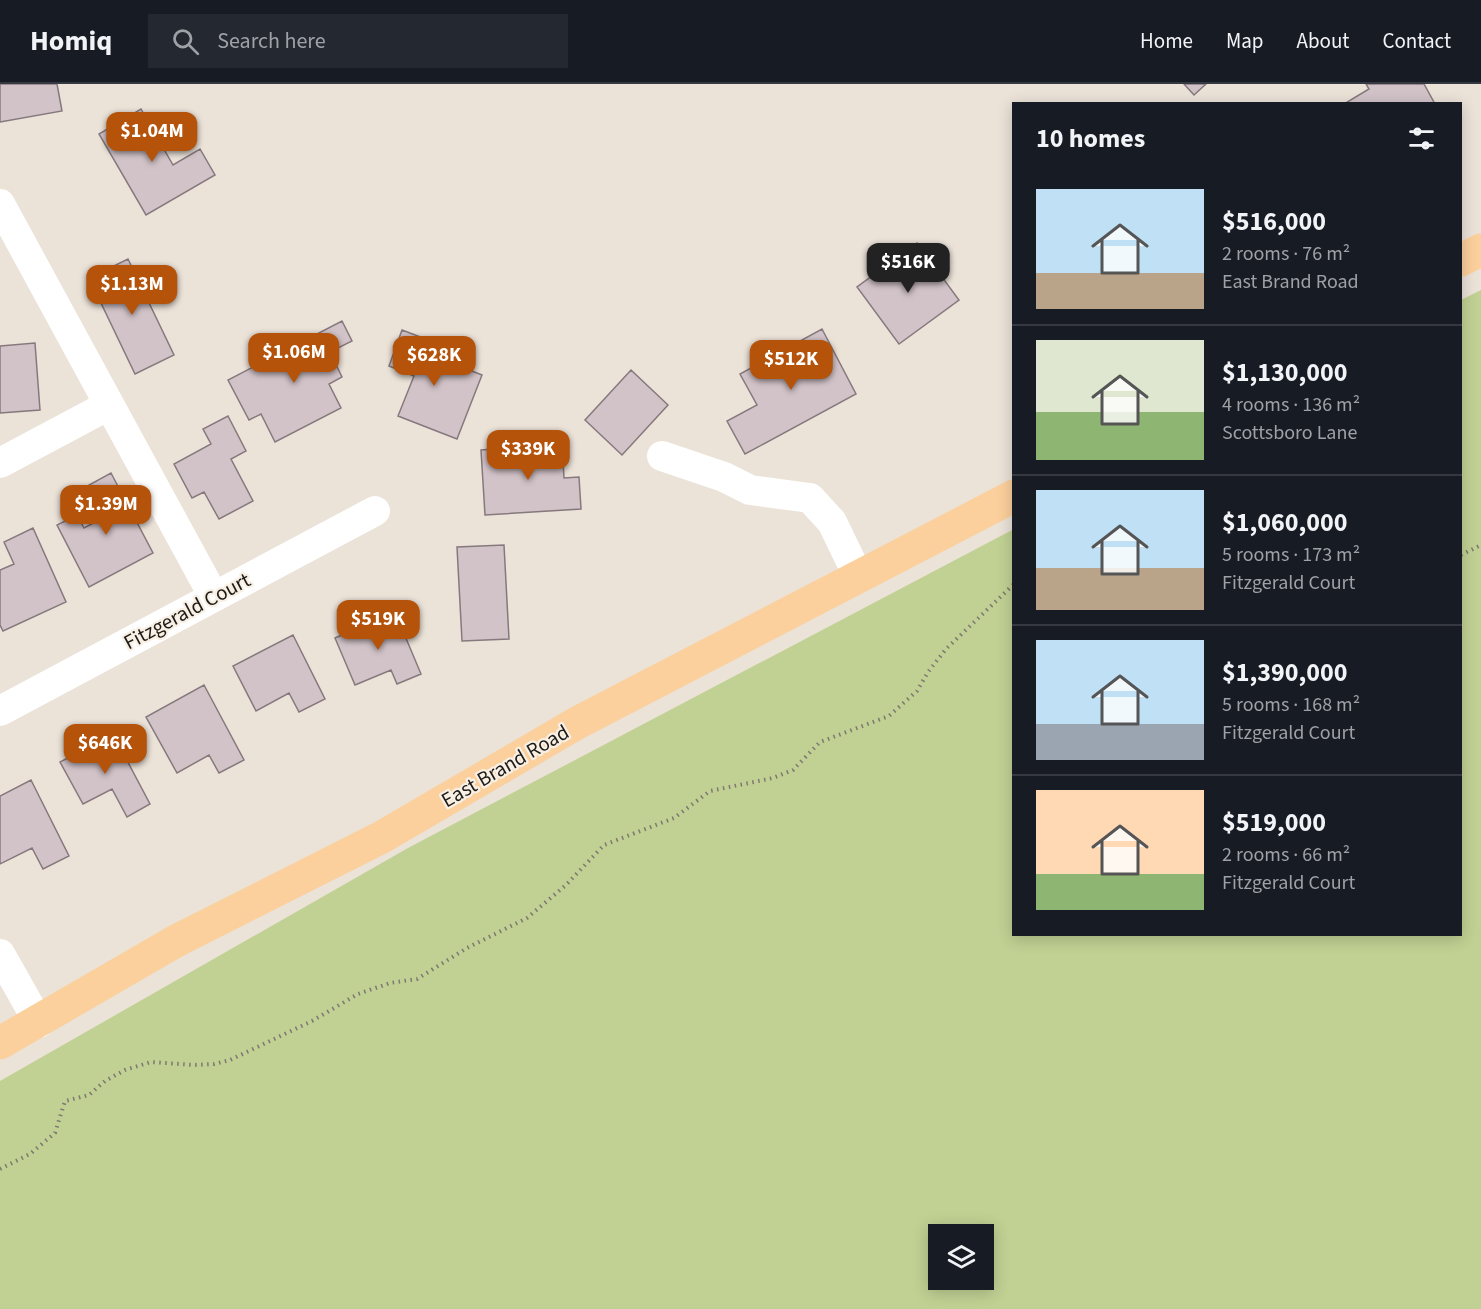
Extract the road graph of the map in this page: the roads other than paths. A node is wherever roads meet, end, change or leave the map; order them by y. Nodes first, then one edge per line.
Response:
1 (0, 204) edge
2 (9, 238) edge
3 (1481, 250) edge
4 (1462, 260) edge
5 (109, 405) junction
6 (662, 456) dead end
7 (0, 463) edge
8 (1012, 497) edge
9 (375, 511) dead end
10 (860, 578) junction
11 (214, 597) junction
12 (0, 711) edge
13 (0, 954) edge
14 (39, 1023) junction
15 (0, 1044) edge

1 - 2 street
2 - 5 street
3 - 4 main road
5 - 7 street
5 - 11 street
6 - 10 street
8 - 10 main road, East Brand Road
9 - 11 street, Fitzgerald Court
10 - 14 main road, East Brand Road
11 - 12 street, Fitzgerald Court
13 - 14 street
14 - 15 main road, East Brand Road

